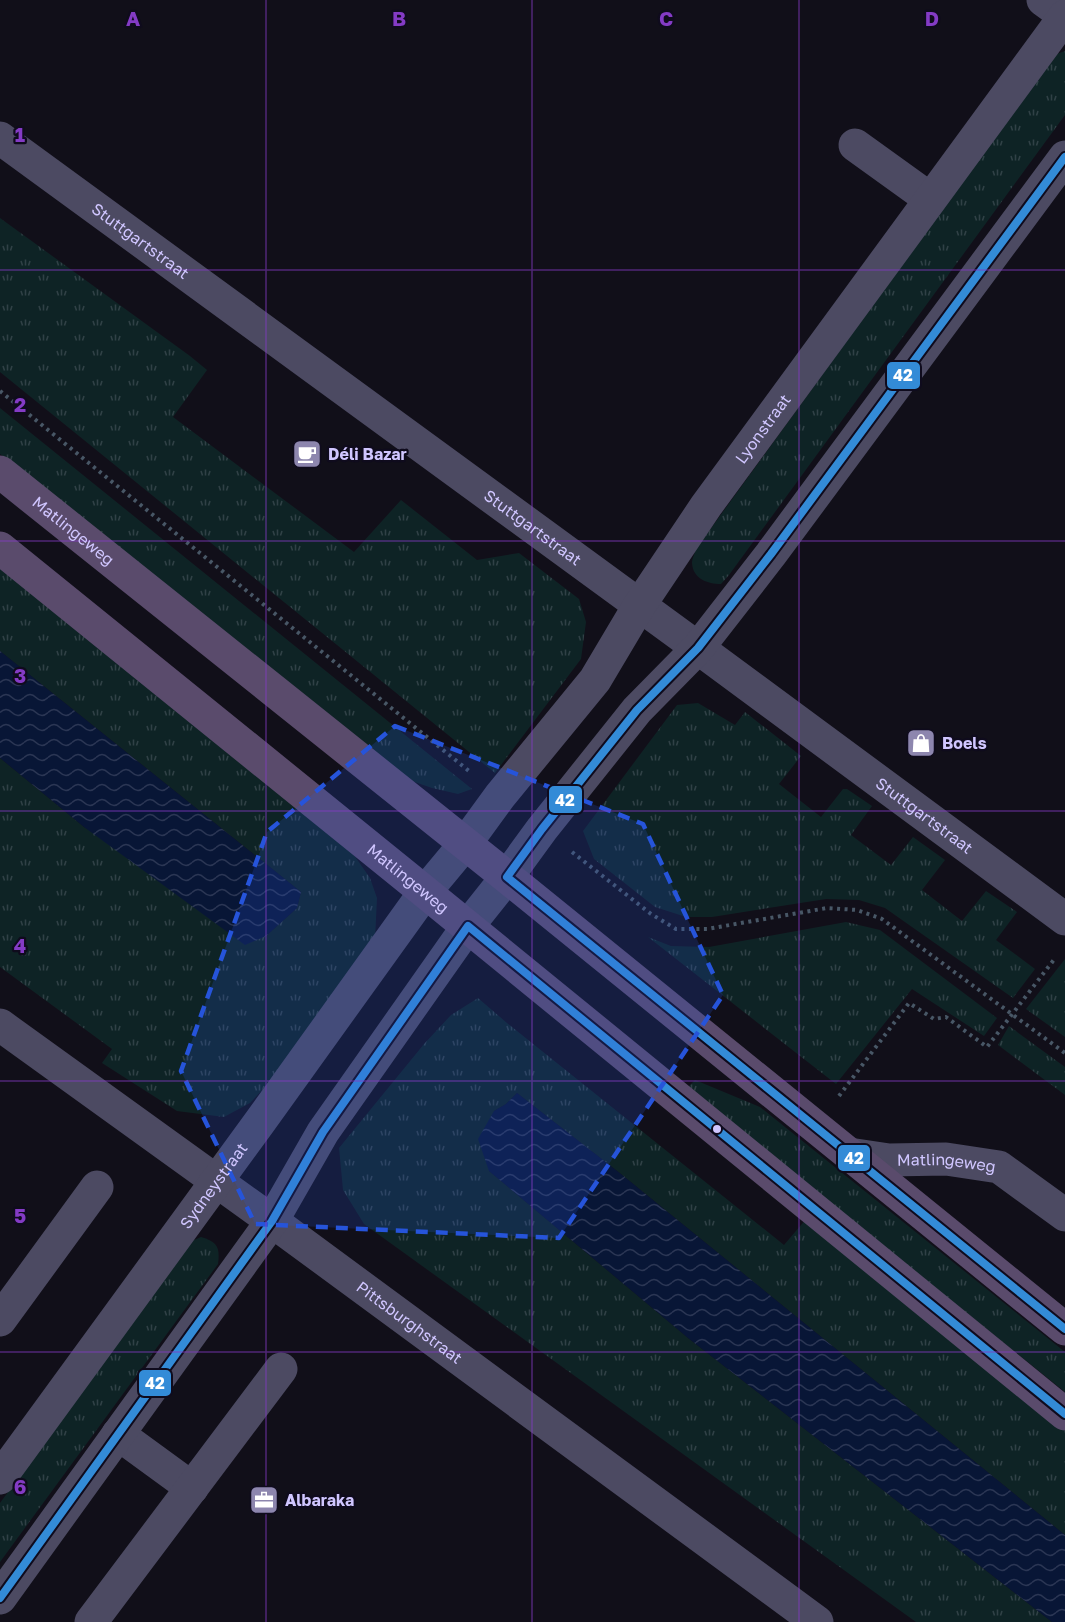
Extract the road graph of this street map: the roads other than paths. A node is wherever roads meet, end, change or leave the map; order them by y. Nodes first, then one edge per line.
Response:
1 (1043, 0) edge
2 (1065, 16) edge
3 (0, 138) edge
4 (855, 145) dead end
5 (1065, 157) edge
6 (930, 200) junction
7 (0, 472) edge
8 (0, 548) edge
9 (639, 606) junction
10 (698, 648) junction
11 (465, 843) junction
12 (507, 877) junction
13 (425, 892) junction
14 (1065, 919) edge
15 (468, 926) junction
16 (0, 1025) edge
17 (849, 1154) junction
18 (215, 1181) junction
19 (97, 1187) dead end
20 (1065, 1215) edge
21 (272, 1221) junction
22 (0, 1320) edge
23 (1065, 1329) edge
24 (281, 1369) dead end
25 (1065, 1414) edge
26 (118, 1434) junction
27 (0, 1478) edge
28 (192, 1488) junction
29 (0, 1598) edge
30 (809, 1619) edge
31 (91, 1622) edge

1 - 2 street
2 - 6 street, Lyonstraat
3 - 9 street, Stuttgartstraat
4 - 6 street
5 - 10 street
6 - 9 street, Lyonstraat
7 - 11 main road, Matlingeweg
8 - 13 main road, Matlingeweg
9 - 10 street, Stuttgartstraat
9 - 11 street, Lyonstraat
10 - 12 street
10 - 14 street, Stuttgartstraat
11 - 12 main road, Matlingeweg
11 - 13 street, Sydneystraat
12 - 15 street
12 - 17 main road, Matlingeweg
13 - 15 main road, Matlingeweg
13 - 18 street, Sydneystraat
15 - 21 street
15 - 25 main road, Matlingeweg
16 - 18 street, Pittsburghstraat
17 - 20 street, Matlingeweg
17 - 23 main road, Matlingeweg
18 - 21 street, Pittsburghstraat
18 - 27 street, Sydneystraat
19 - 22 street
21 - 26 street
21 - 30 street, Pittsburghstraat
24 - 28 street
26 - 28 street
26 - 29 street
28 - 31 street

